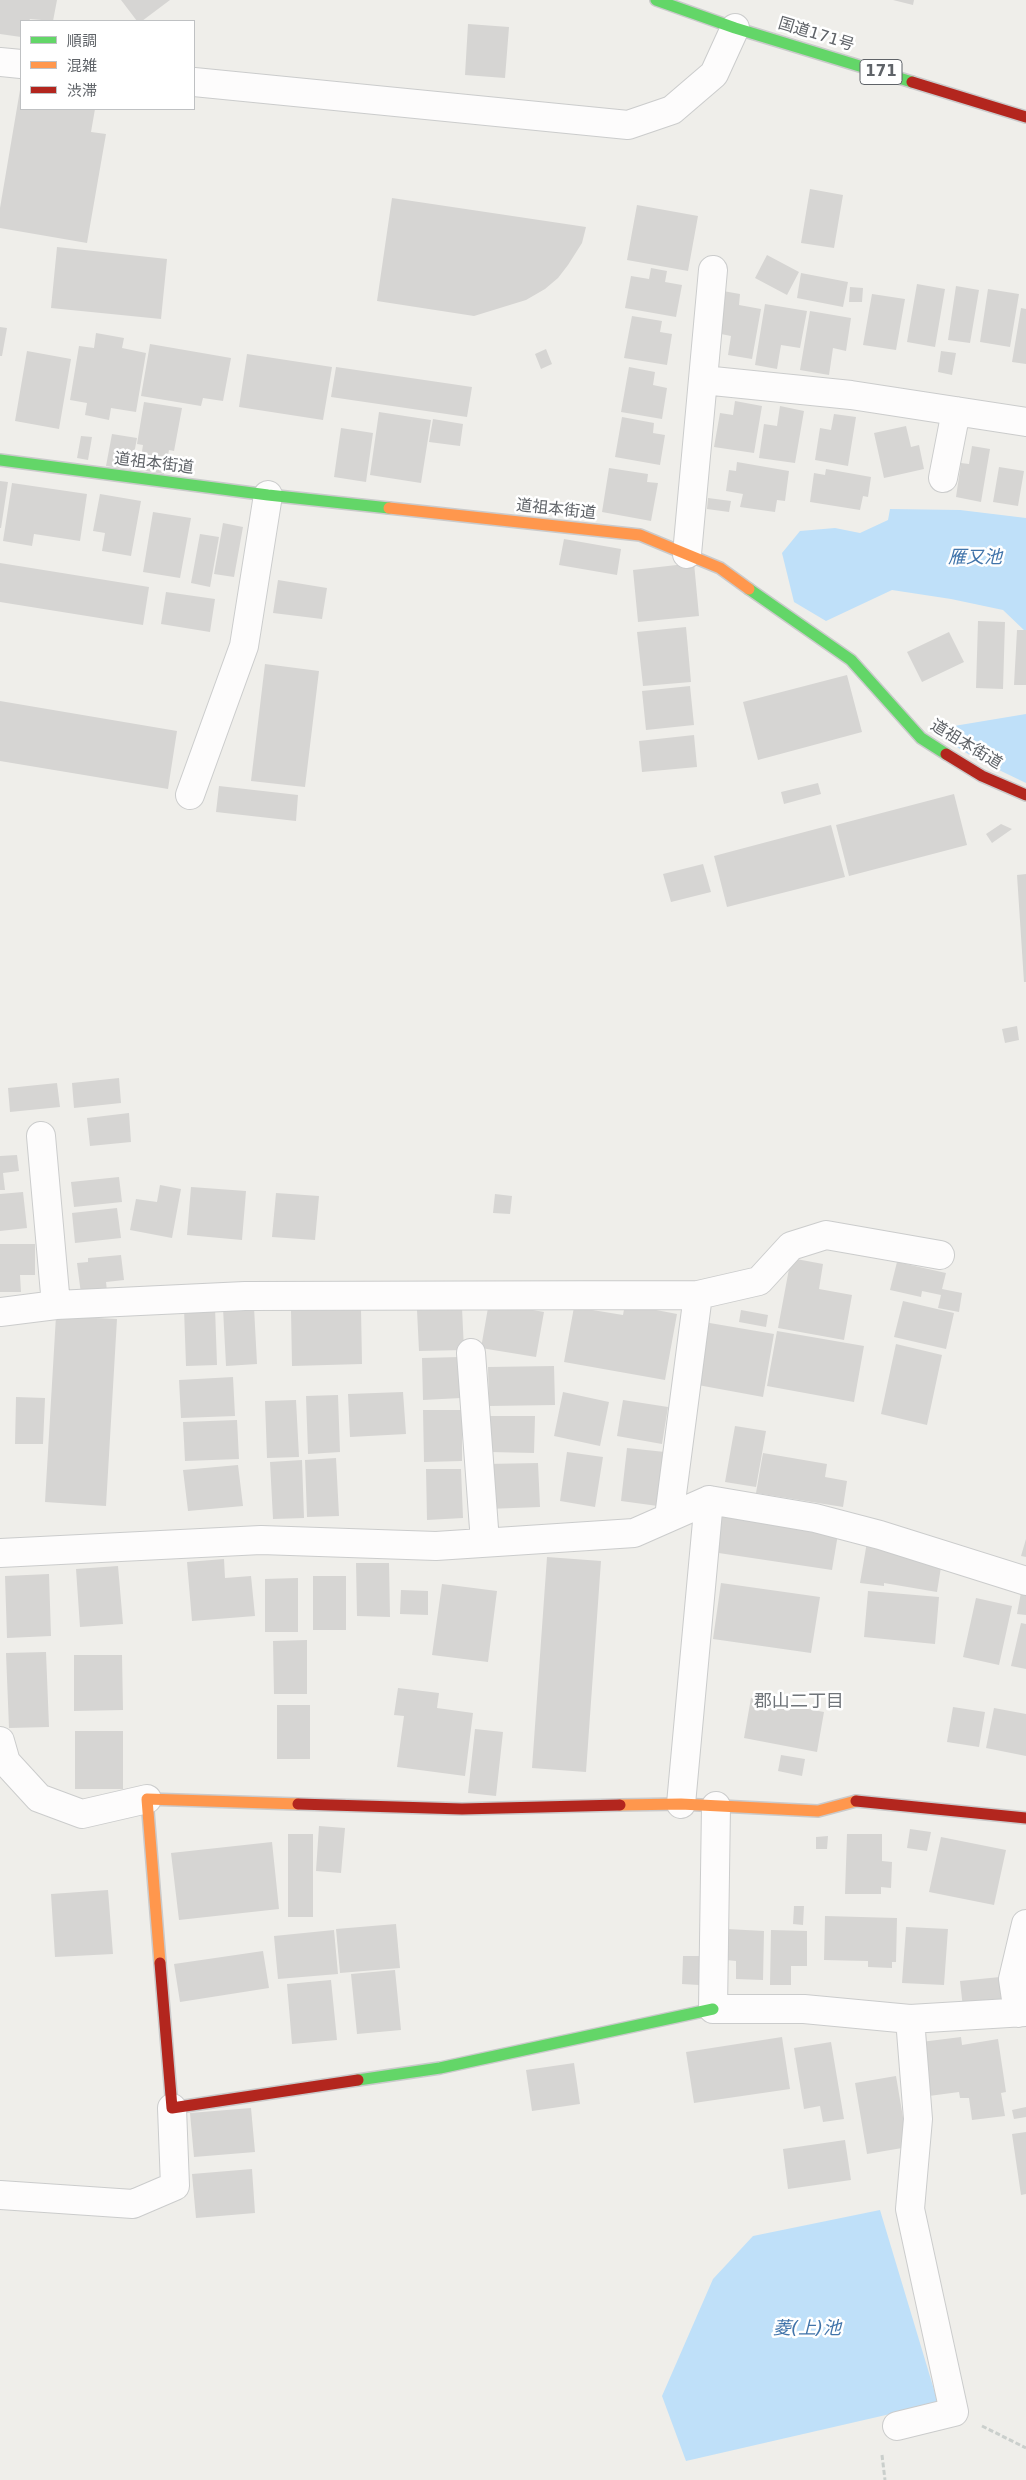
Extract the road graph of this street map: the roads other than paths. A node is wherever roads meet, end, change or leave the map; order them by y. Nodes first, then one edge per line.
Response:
1 (656, 0) edge
2 (735, 28) junction
3 (0, 62) edge
4 (20, 64) edge
5 (195, 82) edge
6 (1026, 117) edge
7 (713, 270) dead end
8 (703, 380) junction
9 (956, 411) junction
10 (1026, 422) edge
11 (0, 460) edge
12 (944, 478) dead end
13 (268, 495) junction
14 (687, 554) junction
15 (190, 795) dead end
16 (1026, 796) edge
17 (41, 1136) dead end
18 (940, 1255) dead end
19 (698, 1294) junction
20 (56, 1305) junction
21 (0, 1312) edge
22 (471, 1353) dead end
23 (709, 1500) junction
24 (669, 1517) junction
25 (485, 1542) junction
26 (0, 1553) edge
27 (1026, 1581) edge
28 (0, 1741) edge
29 (147, 1799) junction
30 (681, 1804) junction
31 (716, 1806) junction
32 (1026, 1818) edge
33 (1026, 1924) edge
34 (713, 2009) junction
35 (1022, 2012) edge
36 (910, 2019) junction
37 (172, 2108) junction
38 (0, 2195) edge
39 (897, 2426) dead end

1 - 2 main road, 国道171号 / 171
2 - 5 street
2 - 6 main road, 国道171号 / 171
3 - 4 street
7 - 8 street
8 - 9 street
8 - 14 street
9 - 10 street
9 - 12 street
11 - 13 main road, 道祖本街道
13 - 14 main road, 道祖本街道
13 - 15 street
14 - 16 main road, 道祖本街道
17 - 20 street
18 - 19 street
19 - 20 street
19 - 24 street
20 - 21 street
22 - 25 street
23 - 24 street
23 - 27 street
23 - 30 street
24 - 25 street
25 - 26 street
28 - 29 street
29 - 30 main road
29 - 37 main road
30 - 31 main road
31 - 32 main road
31 - 34 street
33 - 35 street
34 - 36 street
34 - 37 main road
35 - 36 street
36 - 39 street
37 - 38 street

